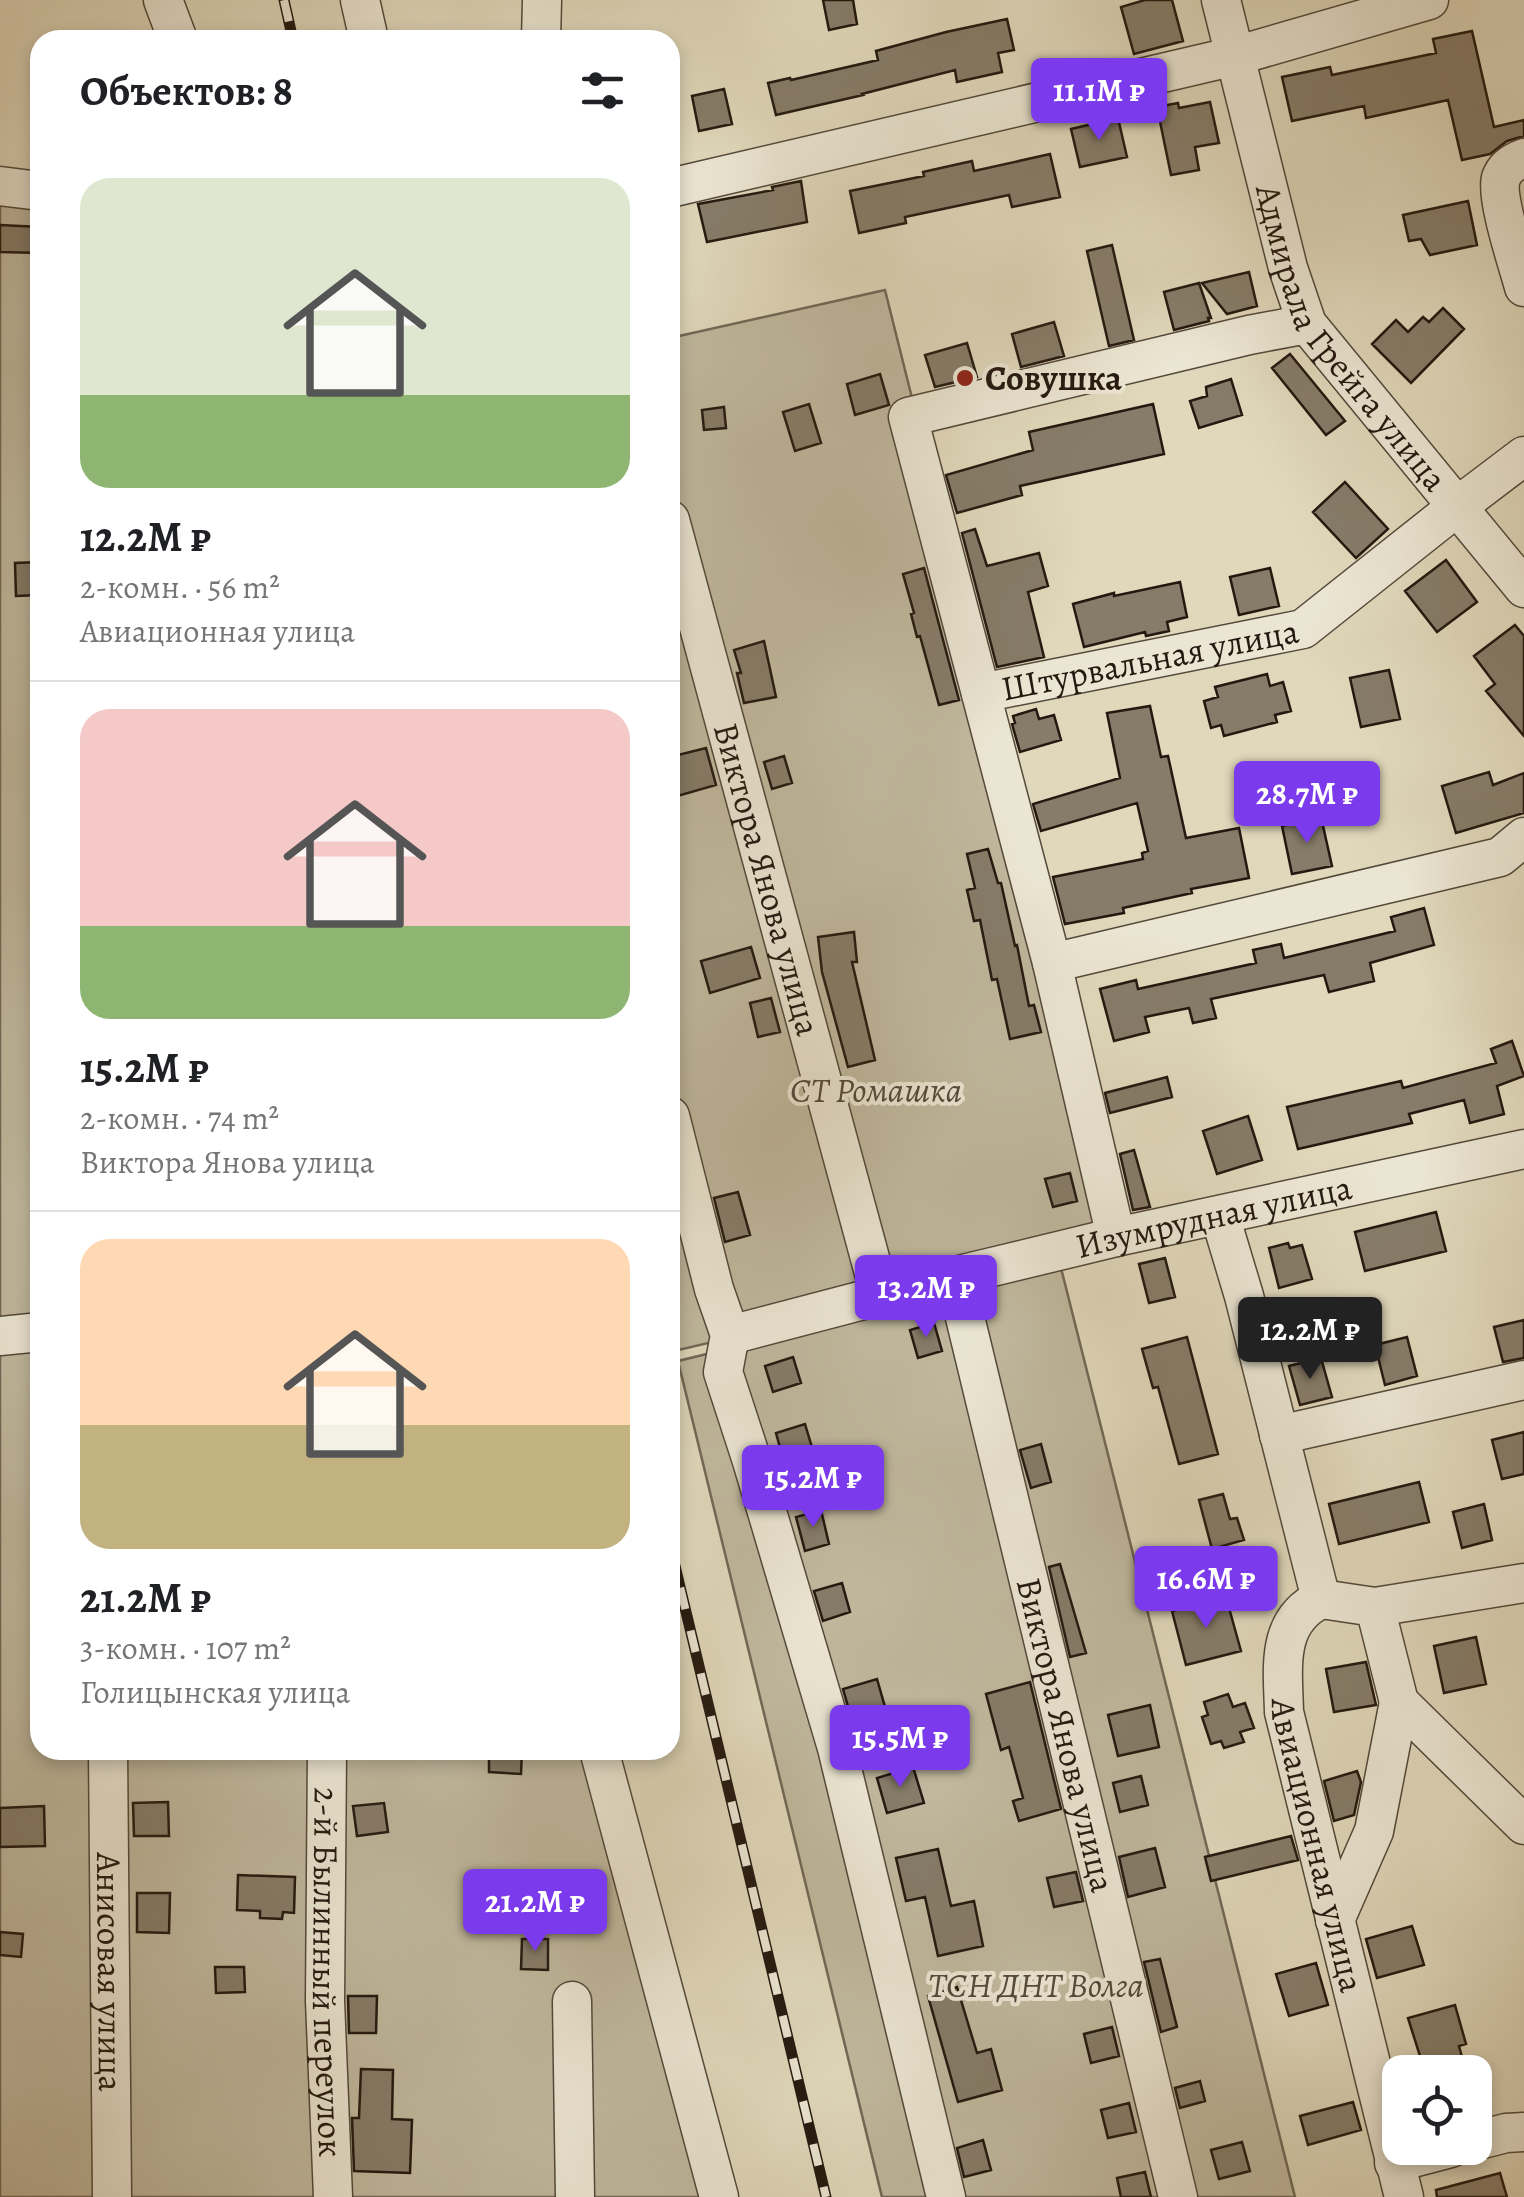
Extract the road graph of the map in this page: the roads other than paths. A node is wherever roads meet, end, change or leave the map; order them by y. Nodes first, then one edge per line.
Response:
1 (162, 0) edge
2 (360, 0) edge
3 (542, 0) edge
4 (1221, 0) edge
5 (1429, 0) edge
6 (174, 30) edge
7 (367, 30) edge
8 (541, 30) edge
9 (1235, 56) junction
10 (1514, 165) edge
11 (0, 186) edge
12 (680, 186) edge
13 (30, 190) edge
14 (1524, 287) edge
15 (1307, 324) junction
16 (1524, 456) edge
17 (1458, 506) junction
18 (680, 557) edge
19 (1524, 588) edge
20 (981, 693) junction
21 (1524, 838) edge
22 (1052, 964) junction
23 (1524, 1149) edge
24 (680, 1155) edge
25 (1220, 1216) junction
26 (1116, 1237) junction
27 (956, 1276) junction
28 (880, 1295) junction
29 (30, 1333) edge
30 (730, 1335) junction
31 (0, 1336) edge
32 (1524, 1380) edge
33 (1280, 1435) junction
34 (1524, 1583) edge
35 (1321, 1599) junction
36 (1375, 1607) junction
37 (1399, 1702) junction
38 (108, 1760) edge
39 (327, 1760) edge
40 (602, 1760) edge
41 (1524, 1826) edge
42 (1336, 1920) junction
43 (572, 2000) dead end
44 (1524, 2132) edge
45 (1492, 2137) edge
46 (1423, 2165) edge
47 (1399, 2180) edge
48 (112, 2197) edge
49 (332, 2197) edge
50 (575, 2197) edge
51 (719, 2197) edge
52 (946, 2197) edge
53 (1178, 2197) edge

1 - 6 street
2 - 7 street
3 - 8 street
4 - 9 street, Адмирала Грейга улица
5 - 9 street
9 - 12 street
9 - 15 street, Адмирала Грейга улица
10 - 14 street
11 - 13 street
15 - 17 street, Адмирала Грейга улица
15 - 20 street
16 - 17 street, Штурвальная улица
17 - 19 street, Адмирала Грейга улица
17 - 20 street, Штурвальная улица
18 - 28 street, Виктора Янова улица
20 - 22 street
21 - 22 street
22 - 26 street
23 - 25 street, Изумрудная улица
24 - 30 street
25 - 26 street, Изумрудная улица
25 - 33 street
26 - 27 street, Изумрудная улица
27 - 28 street, Изумрудная улица
27 - 53 street, Виктора Янова улица
28 - 30 street, Изумрудная улица
29 - 31 street
30 - 52 street
32 - 33 street
33 - 35 street
34 - 36 street
35 - 36 street
35 - 42 street, Авиационная улица
36 - 37 street
37 - 41 street
37 - 42 street
38 - 48 street, Анисовая улица
39 - 49 street, 2-й Былинный переулок
40 - 51 street
42 - 47 street, Авиационная улица
43 - 50 street
44 - 45 street
46 - 47 street

